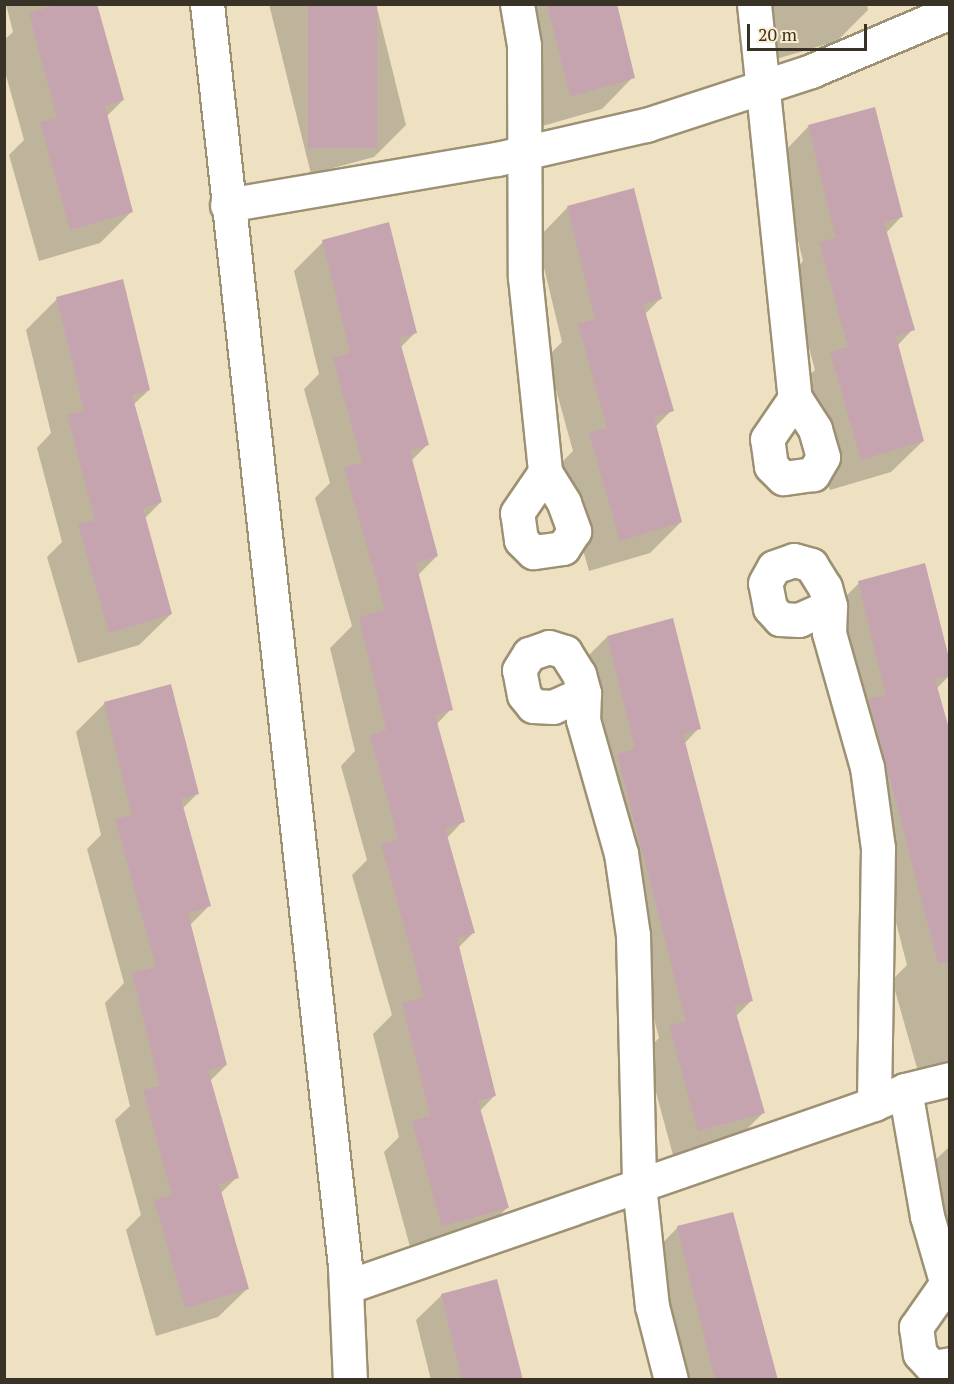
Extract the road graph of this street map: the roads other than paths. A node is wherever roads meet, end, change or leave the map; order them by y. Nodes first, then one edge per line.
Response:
1 (207, 4) edge
2 (517, 4) edge
3 (754, 4) edge
4 (950, 12) edge
5 (765, 85) junction
6 (525, 152) junction
7 (227, 205) junction
8 (795, 398) dead end
9 (545, 472) dead end
10 (830, 606) dead end
11 (584, 693) dead end
12 (950, 1079) edge
13 (905, 1090) junction
14 (874, 1104) junction
15 (639, 1185) junction
16 (345, 1287) junction
17 (947, 1291) edge
18 (950, 1364) edge
19 (669, 1378) edge
20 (350, 1380) edge

1 - 7 street
2 - 6 street
3 - 5 street
4 - 5 street
5 - 6 street
5 - 8 street
6 - 7 street
6 - 9 street
7 - 16 street
10 - 14 street
11 - 15 street
12 - 13 street
13 - 14 street
13 - 17 street
14 - 15 street
15 - 16 street
15 - 19 street
16 - 20 street
17 - 18 street

